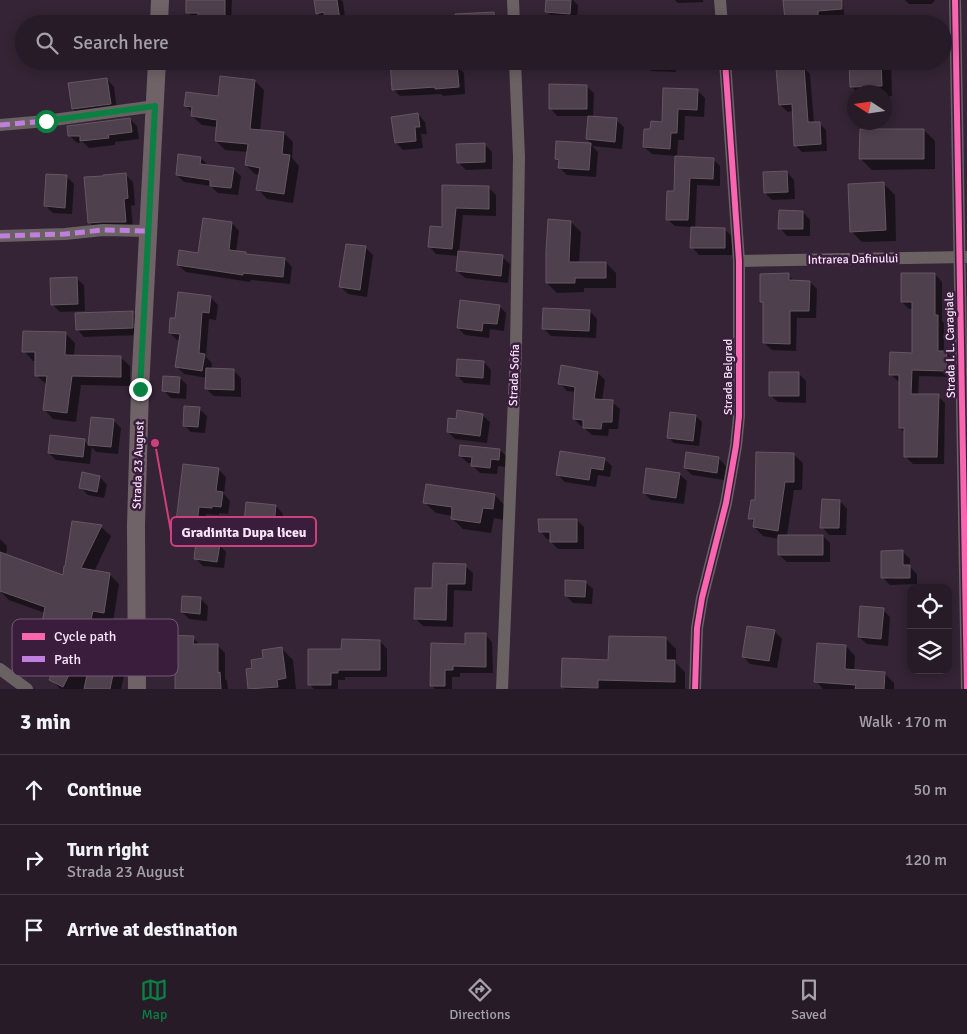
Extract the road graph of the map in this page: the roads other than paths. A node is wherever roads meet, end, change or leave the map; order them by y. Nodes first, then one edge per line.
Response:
1 (160, 0) edge
2 (513, 0) edge
3 (720, 0) edge
4 (955, 0) edge
5 (159, 15) edge
6 (514, 15) edge
7 (721, 15) edge
8 (157, 70) edge
9 (515, 70) edge
10 (726, 70) edge
11 (155, 106) junction
12 (0, 126) edge
13 (148, 231) junction
14 (0, 236) edge
15 (963, 257) edge
16 (739, 261) junction
17 (137, 619) edge
18 (0, 668) edge
19 (137, 676) edge
20 (27, 689) edge
21 (137, 689) edge
22 (502, 689) edge
23 (696, 689) edge
24 (966, 689) edge

1 - 5 main road
2 - 6 street
3 - 7 street
4 - 15 street, Strada I. L. Caragiale
8 - 11 main road, Strada 23 August
9 - 22 street, Strada Sofia
10 - 16 street, Strada Belgrad
11 - 12 street
11 - 13 main road, Strada 23 August
13 - 14 street
13 - 17 main road, Strada 23 August
15 - 16 street, Intrarea Dafinului
15 - 24 street, Strada I. L. Caragiale
16 - 23 street, Strada Belgrad
18 - 20 street
19 - 21 main road, Strada 23 August

